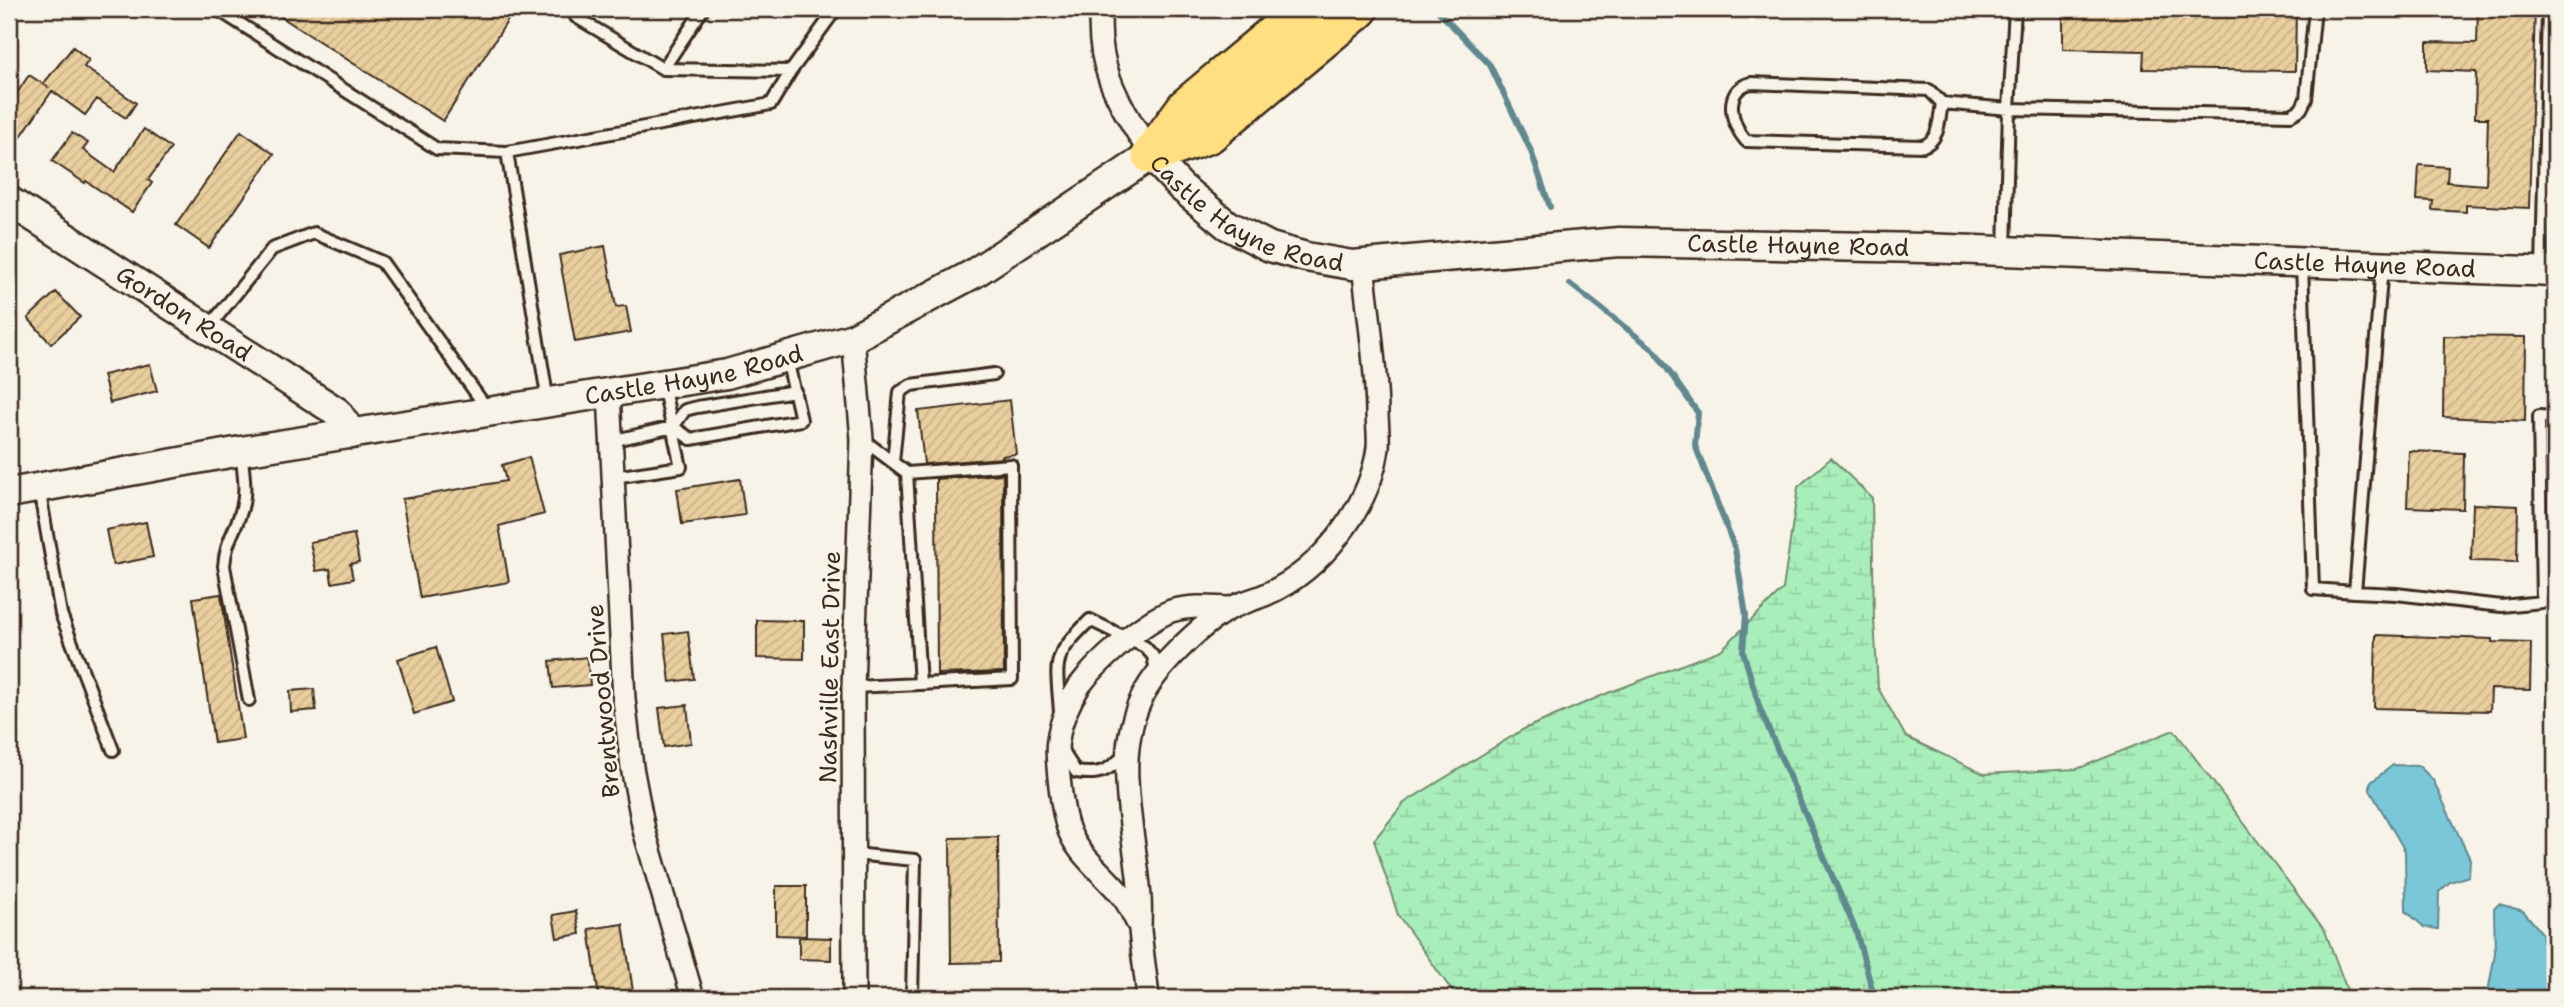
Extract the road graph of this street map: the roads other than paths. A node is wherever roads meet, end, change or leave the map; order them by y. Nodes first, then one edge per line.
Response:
1 (217, 9) edge
2 (575, 9) edge
3 (703, 9) edge
4 (836, 9) edge
5 (1101, 9) edge
6 (1303, 9) edge
7 (1359, 9) edge
8 (2015, 9) edge
9 (2315, 9) edge
10 (2548, 9) edge
11 (663, 69) junction
12 (791, 71) junction
13 (1942, 103) junction
14 (2009, 109) junction
15 (507, 152) junction
16 (1152, 155) junction
17 (9, 201) edge
18 (2005, 252) junction
19 (2302, 263) junction
20 (1363, 264) junction
21 (2382, 266) junction
22 (2549, 272) edge
23 (207, 329) junction
24 (853, 338) junction
25 (786, 356) junction
26 (994, 374) dead end
27 (663, 384) junction
28 (794, 391) junction
29 (609, 393) junction
30 (548, 402) junction
31 (489, 412) junction
32 (2555, 417) edge
33 (673, 427) junction
34 (352, 434) junction
35 (862, 439) junction
36 (611, 441) junction
37 (241, 452) junction
38 (893, 462) junction
39 (907, 473) junction
40 (614, 477) junction
41 (39, 488) junction
42 (9, 493) edge
43 (2355, 592) junction
44 (1230, 608) junction
45 (1130, 638) junction
46 (1157, 674) junction
47 (920, 684) junction
48 (853, 687) junction
49 (249, 700) dead end
50 (1059, 734) junction
51 (113, 750) dead end
52 (1127, 753) junction
53 (854, 854) junction
54 (1140, 928) junction
55 (693, 998) edge
56 (854, 998) edge
57 (912, 998) edge
58 (1148, 998) edge

1 - 15 lane
2 - 11 lane
3 - 11 lane
4 - 12 lane
5 - 16 street
6 - 16 highway
7 - 16 highway
8 - 14 lane
9 - 14 lane
10 - 22 lane
11 - 12 lane
12 - 15 lane
13 - 13 lane
13 - 14 lane
14 - 18 lane
15 - 30 lane
16 - 20 main road, Castle Hayne Road
16 - 24 main road, Castle Hayne Road
17 - 23 main road, Gordon Road
18 - 19 main road, Castle Hayne Road
18 - 20 main road, Castle Hayne Road
19 - 21 main road, Castle Hayne Road
19 - 43 lane
20 - 44 street
21 - 22 main road, Castle Hayne Road
21 - 43 lane
23 - 31 lane
23 - 34 main road, Gordon Road
24 - 25 main road, Castle Hayne Road
24 - 35 street, Nashville East Drive
25 - 27 main road, Castle Hayne Road
25 - 28 lane
26 - 38 lane
27 - 29 main road, Castle Hayne Road
27 - 33 lane
28 - 33 lane
28 - 33 lane
29 - 30 main road, Castle Hayne Road
29 - 36 street, Brentwood Drive
30 - 31 main road, Castle Hayne Road
31 - 34 main road, Castle Hayne Road
32 - 43 lane
33 - 36 lane
33 - 40 lane
34 - 37 main road, Castle Hayne Road
35 - 38 lane
35 - 48 street, Nashville East Drive
36 - 40 street, Brentwood Drive
37 - 41 main road, Castle Hayne Road
37 - 49 lane
38 - 39 lane
39 - 47 lane
39 - 47 lane
40 - 55 street, Brentwood Drive
41 - 42 main road, Castle Hayne Road
41 - 51 lane
44 - 45 street
44 - 46 street
45 - 46 lane
45 - 50 street
45 - 50 lane
46 - 52 street
47 - 48 lane
48 - 53 street, Nashville East Drive
50 - 52 lane
50 - 54 street
52 - 54 street
53 - 56 street, Nashville East Drive
53 - 57 lane
54 - 58 street

